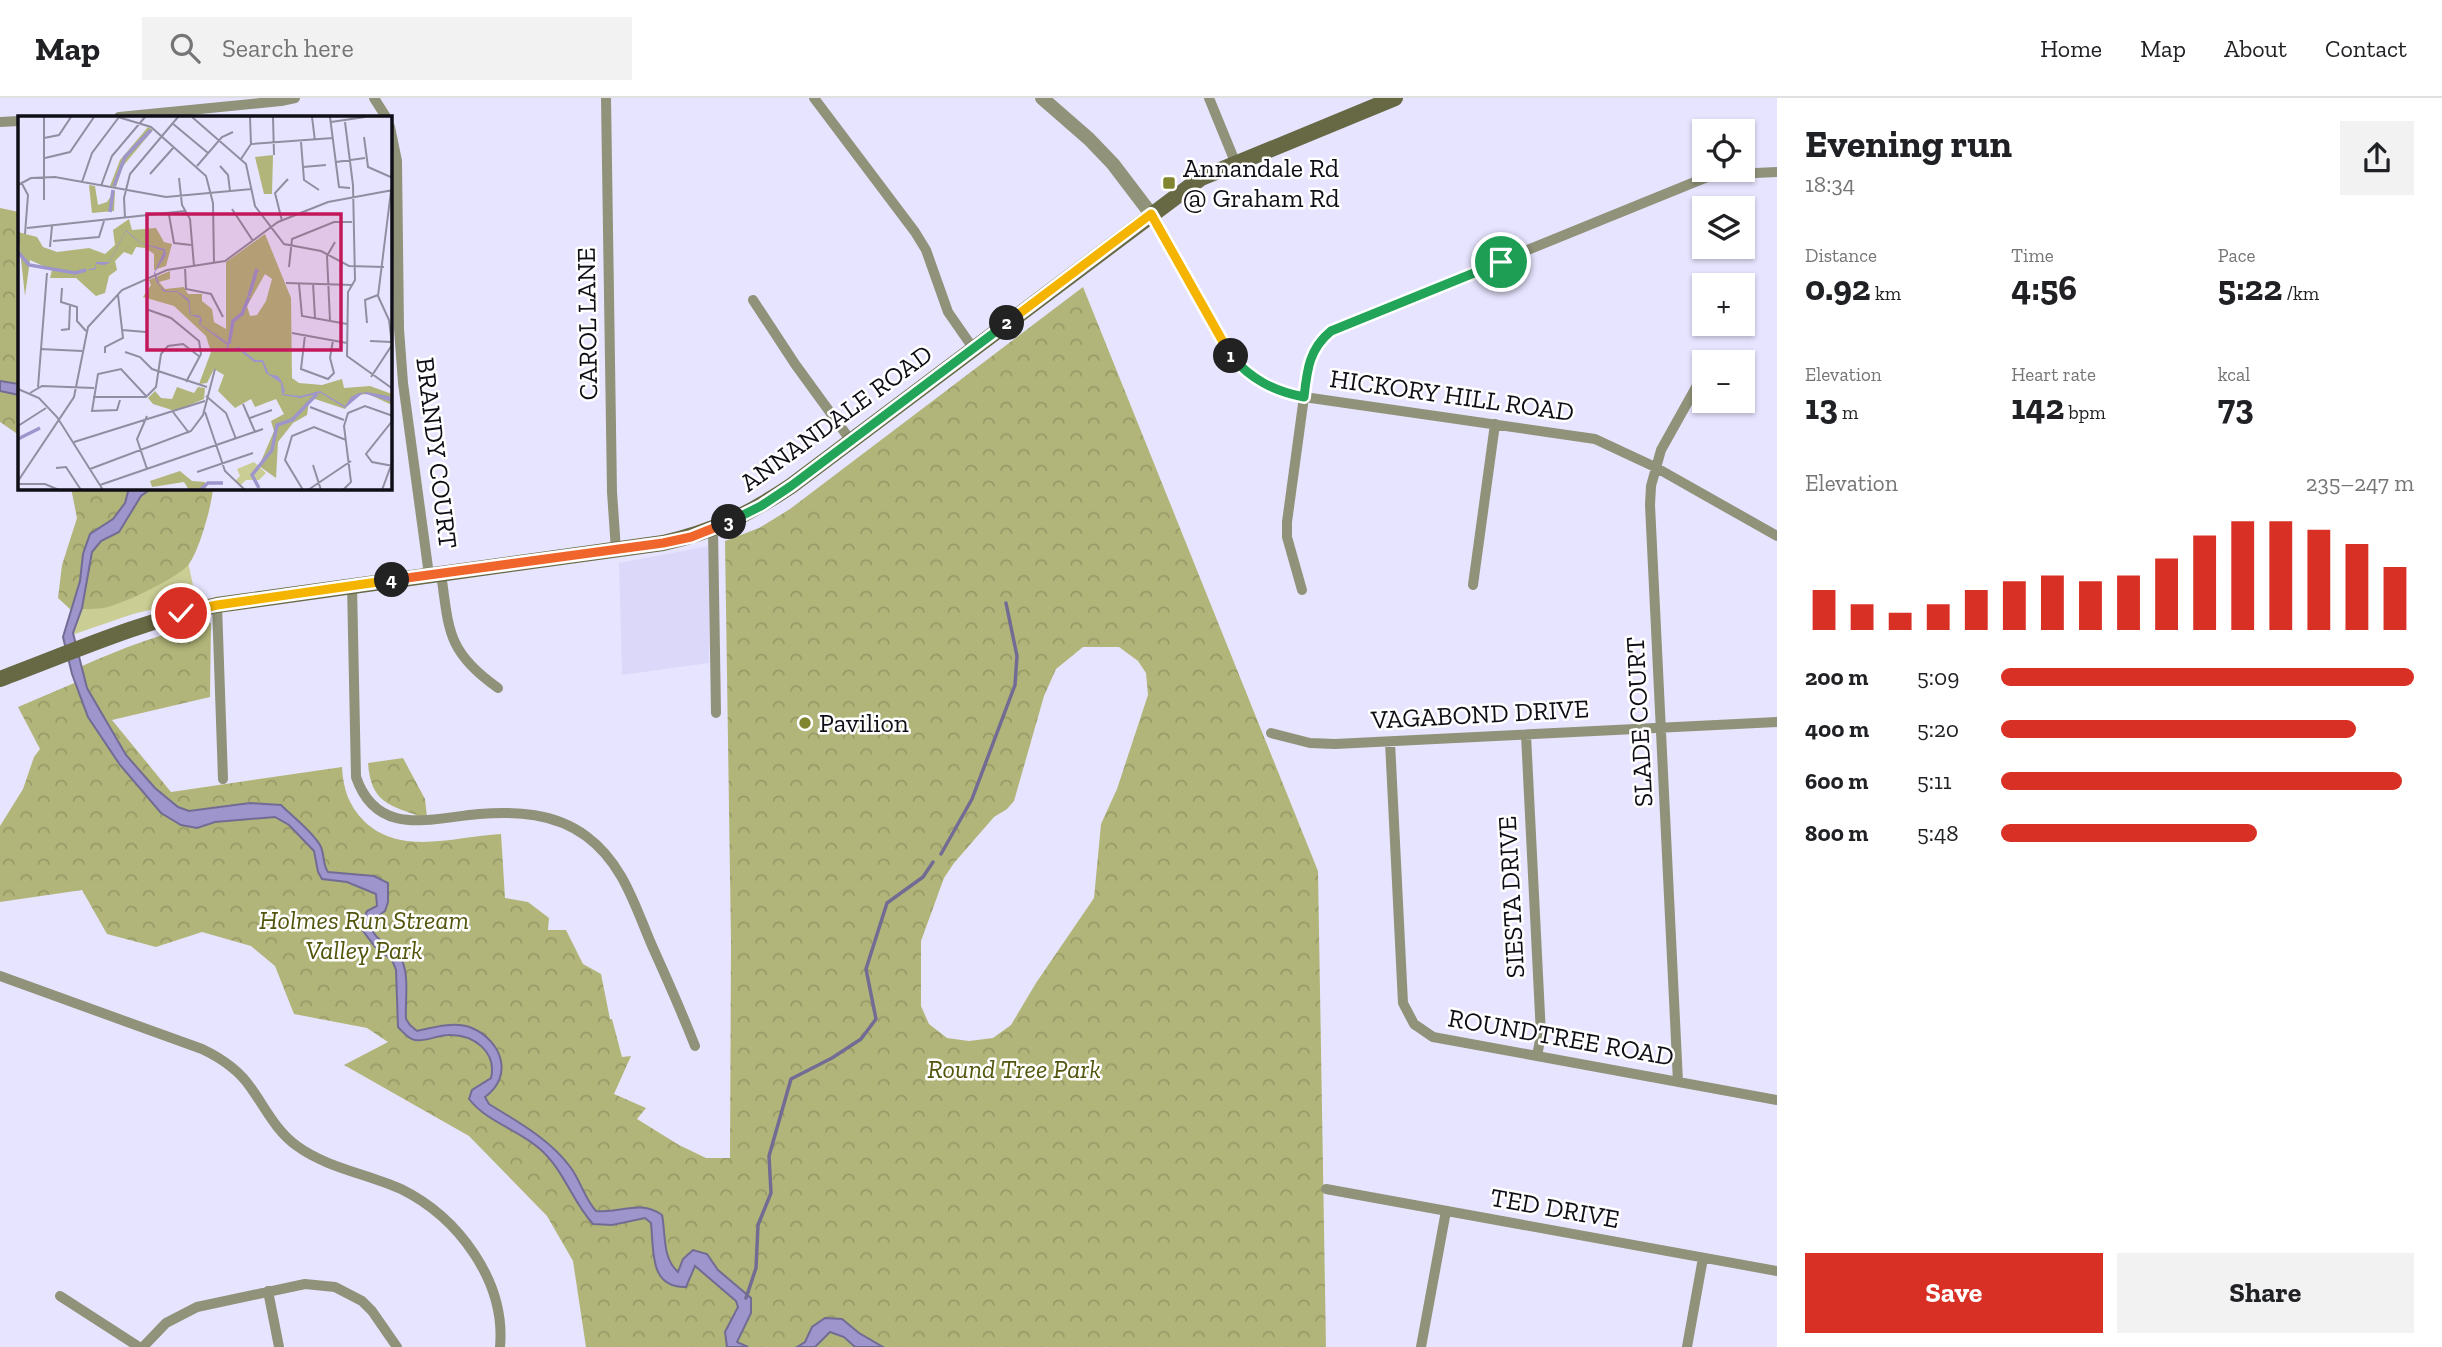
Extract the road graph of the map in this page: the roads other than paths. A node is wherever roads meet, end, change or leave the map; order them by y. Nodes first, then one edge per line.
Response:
1 (295, 98) edge
2 (374, 98) edge
3 (606, 98) edge
4 (814, 98) edge
5 (1042, 98) edge
6 (1209, 98) edge
7 (1395, 98) edge
8 (199, 113) edge
9 (139, 116) edge
10 (385, 116) edge
11 (18, 121) edge
12 (0, 122) edge
13 (392, 137) edge
14 (1236, 164) junction
15 (1777, 172) edge
16 (1151, 214) junction
17 (753, 300) dead end
18 (973, 348) junction
19 (392, 383) edge
20 (403, 383) junction
21 (1692, 394) edge
22 (1304, 397) junction
23 (1495, 424) junction
24 (851, 441) junction
25 (1655, 467) junction
26 (713, 530) junction
27 (1777, 536) edge
28 (616, 550) junction
29 (435, 574) junction
30 (352, 585) junction
31 (1473, 585) dead end
32 (1302, 590) dead end
33 (217, 605) junction
34 (0, 679) edge
35 (498, 688) dead end
36 (716, 713) dead end
37 (1777, 722) edge
38 (1662, 728) junction
39 (1271, 733) dead end
40 (1526, 735) junction
41 (1390, 742) junction
42 (223, 779) dead end
43 (0, 976) edge
44 (695, 1046) dead end
45 (1537, 1056) junction
46 (1678, 1082) junction
47 (1777, 1100) edge
48 (1326, 1189) dead end
49 (1446, 1211) junction
50 (1703, 1258) junction
51 (1777, 1271) edge
52 (268, 1291) junction
53 (60, 1296) dead end
54 (141, 1347) edge
55 (279, 1347) edge
56 (397, 1347) edge
57 (500, 1347) edge
58 (1421, 1347) edge
59 (1687, 1347) edge

1 - 8 street
2 - 10 street
3 - 28 street, CAROL LANE
4 - 18 street
5 - 16 street
6 - 14 street
7 - 14 main road, ANNANDALE ROAD
8 - 9 street
11 - 12 street
13 - 20 street, BRANDY COURT
14 - 16 main road, ANNANDALE ROAD
15 - 22 street
16 - 18 main road, ANNANDALE ROAD
16 - 22 street, HICKORY HILL ROAD
17 - 24 street
18 - 24 main road, ANNANDALE ROAD
19 - 20 street
20 - 29 street, BRANDY COURT
21 - 25 street, SLADE COURT
22 - 23 street, HICKORY HILL ROAD
22 - 32 street
23 - 25 street, HICKORY HILL ROAD
23 - 31 street
24 - 26 main road, ANNANDALE ROAD
25 - 27 street, HICKORY HILL ROAD
25 - 38 street, SLADE COURT
26 - 28 main road, ANNANDALE ROAD
26 - 36 street
28 - 29 main road, ANNANDALE ROAD
29 - 30 main road, ANNANDALE ROAD
29 - 35 street, BRANDY COURT
30 - 33 main road, ANNANDALE ROAD
30 - 44 street
33 - 34 main road, ANNANDALE ROAD
33 - 42 street
37 - 38 street, VAGABOND DRIVE
38 - 40 street, VAGABOND DRIVE
38 - 46 street, SLADE COURT
39 - 41 street, VAGABOND DRIVE
40 - 41 street, VAGABOND DRIVE
40 - 45 street, SIESTA DRIVE
41 - 45 street, ROUNDTREE ROAD
43 - 57 street
45 - 46 street, ROUNDTREE ROAD
46 - 47 street, ROUNDTREE ROAD
48 - 49 street, TED DRIVE
49 - 50 street, TED DRIVE
49 - 58 street
50 - 51 street, TED DRIVE
50 - 59 street
52 - 54 street
52 - 55 street
52 - 56 street
53 - 54 street

